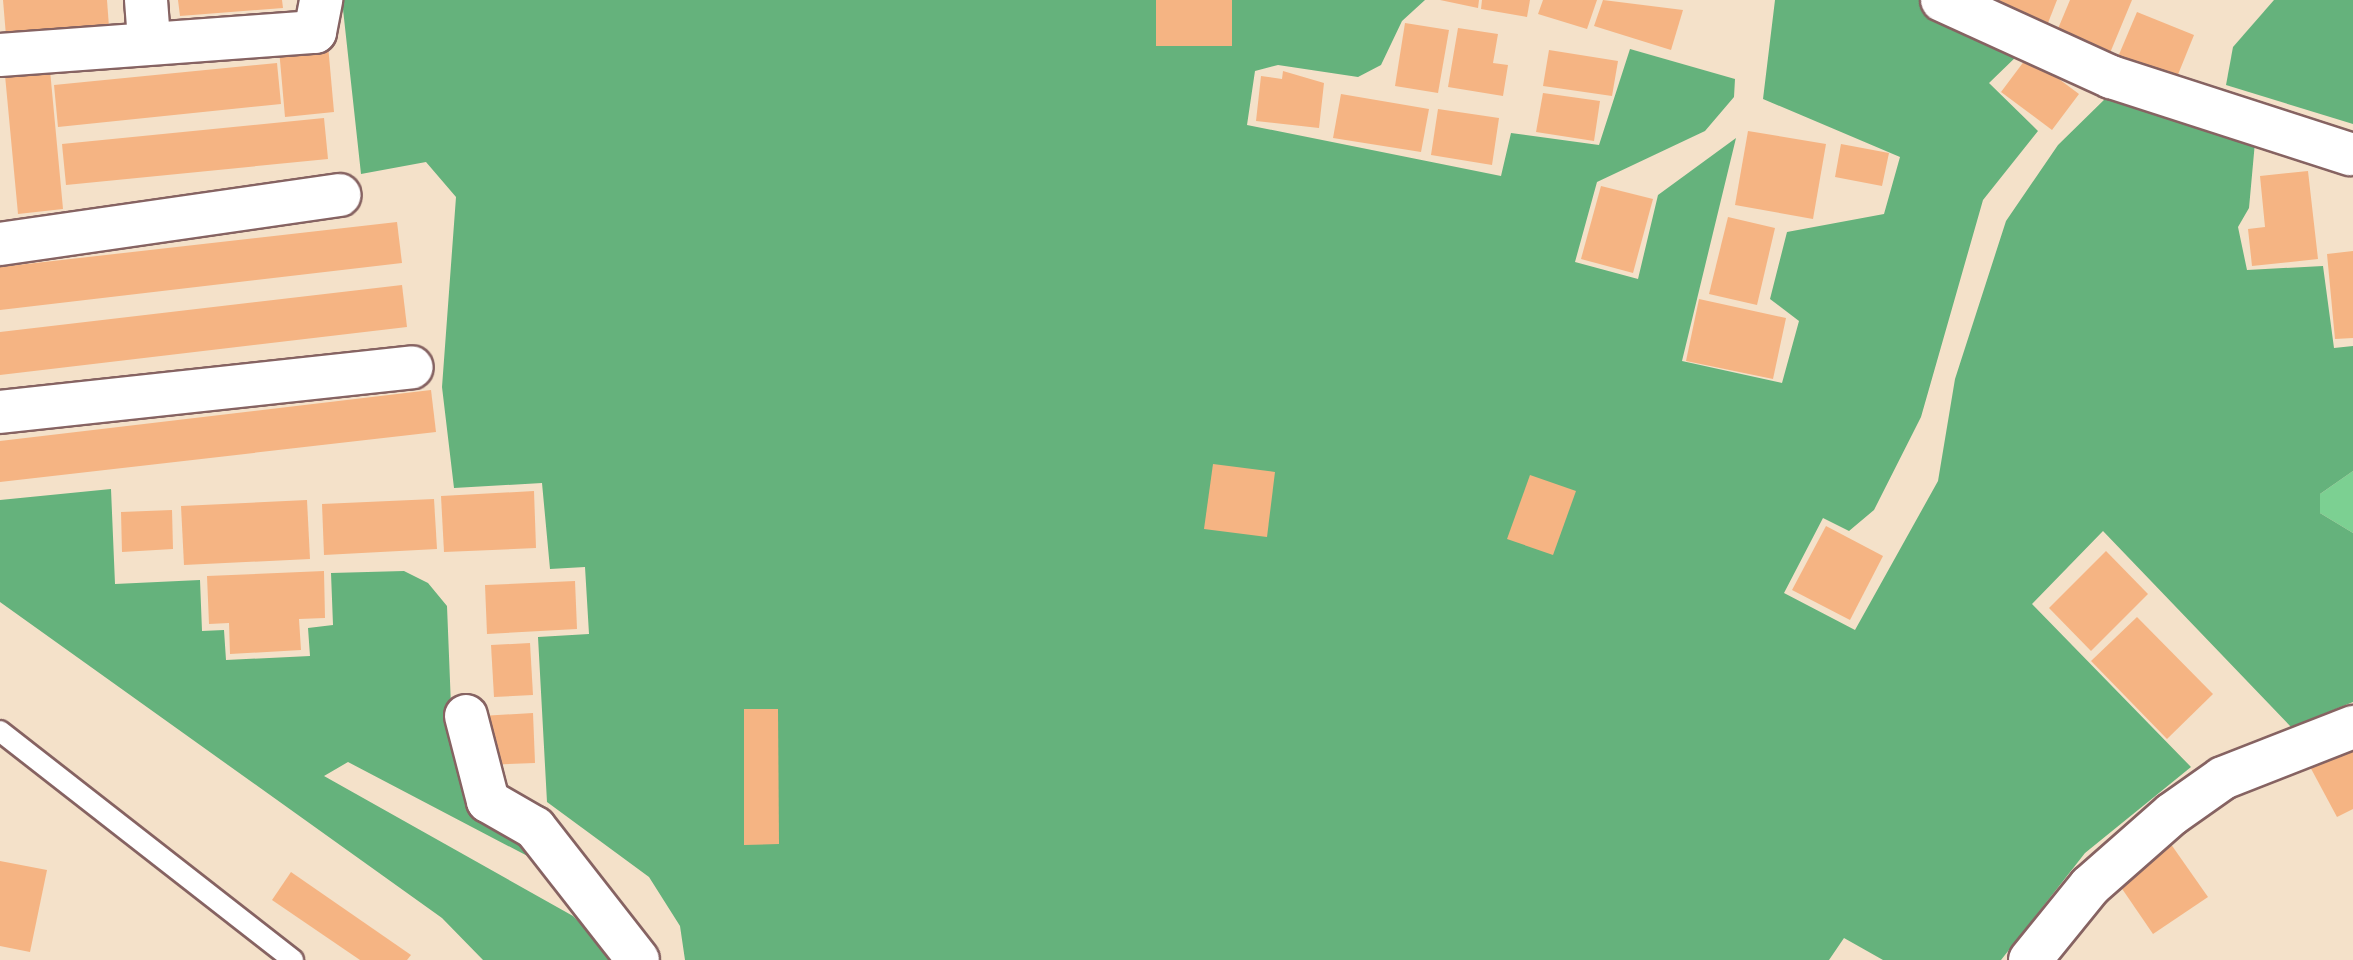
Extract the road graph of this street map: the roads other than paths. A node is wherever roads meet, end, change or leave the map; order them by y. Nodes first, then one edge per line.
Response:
1 (321, 0) edge
2 (1942, 0) edge
3 (147, 20) edge
4 (0, 55) edge
5 (2352, 152) edge
6 (339, 196) dead end
7 (0, 244) edge
8 (412, 368) dead end
9 (0, 412) edge
10 (466, 716) dead end
11 (2353, 727) edge
12 (4, 736) edge
13 (293, 960) edge
14 (638, 960) edge
15 (2030, 960) edge

1 - 3 street
2 - 5 street
3 - 4 street
6 - 7 street
8 - 9 street
10 - 14 street
11 - 15 street
12 - 13 lane

